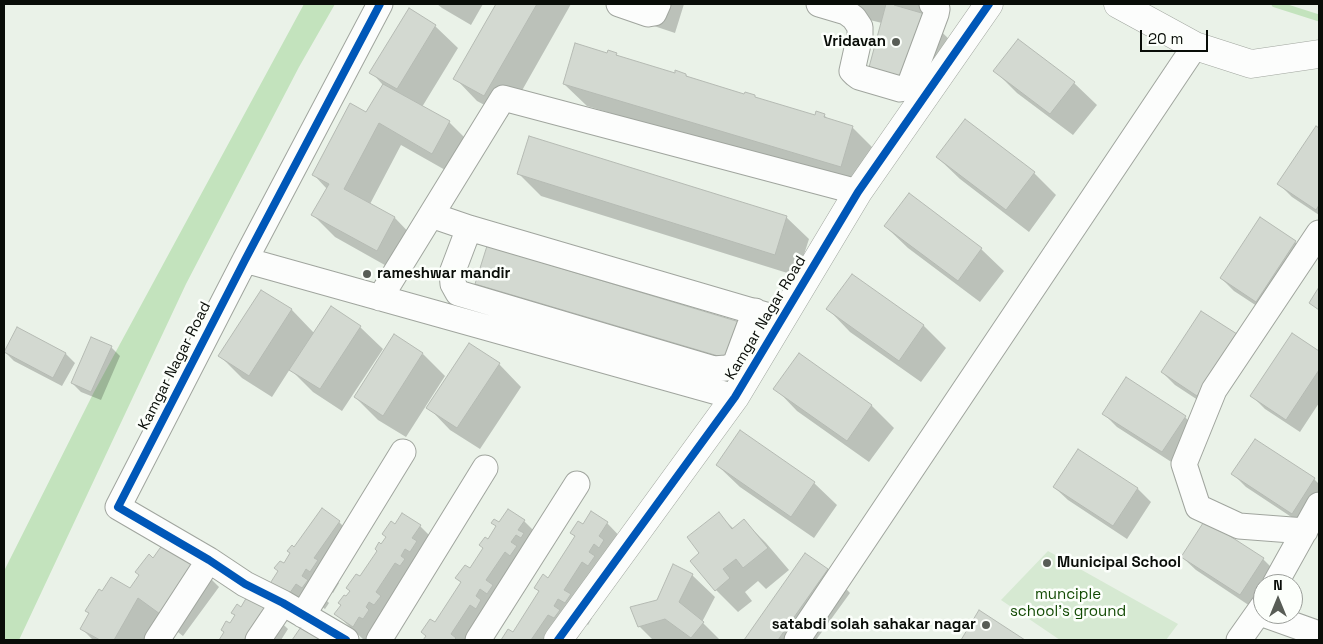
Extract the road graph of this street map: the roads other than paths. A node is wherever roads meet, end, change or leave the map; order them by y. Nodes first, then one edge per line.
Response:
1 (380, 4) edge
2 (619, 4) edge
3 (658, 4) edge
4 (819, 4) edge
5 (932, 4) edge
6 (989, 4) edge
7 (1118, 4) edge
8 (925, 43) junction
9 (1195, 46) junction
10 (954, 54) junction
11 (1319, 54) edge
12 (858, 192) junction
13 (431, 215) junction
14 (469, 228) junction
15 (1319, 233) edge
16 (245, 260) junction
17 (380, 298) junction
18 (754, 311) junction
19 (781, 320) junction
20 (735, 397) junction
21 (403, 452) dead end
22 (486, 468) dead end
23 (577, 484) dead end
24 (1319, 504) edge
25 (1305, 531) junction
26 (209, 560) junction
27 (1281, 574) edge
28 (293, 609) junction
29 (1253, 623) edge
30 (1293, 624) edge
31 (1319, 634) edge
32 (338, 638) edge
33 (157, 640) edge
34 (258, 640) edge
35 (379, 640) edge
36 (478, 640) edge
37 (558, 640) edge
38 (796, 640) edge
39 (1239, 640) edge

1 - 16 street, Kamgar Nagar Road
2 - 3 street
4 - 8 street
5 - 8 street
6 - 10 street, Kamgar Nagar Road
7 - 9 street
8 - 10 street
9 - 11 street
9 - 38 street
10 - 12 street, Kamgar Nagar Road
12 - 13 street
12 - 19 street, Kamgar Nagar Road
13 - 14 street
13 - 17 street
14 - 18 street
14 - 18 street
15 - 25 street
16 - 17 street
16 - 26 street, Kamgar Nagar Road
17 - 20 street
18 - 19 street
19 - 20 street, Kamgar Nagar Road
20 - 37 street, Kamgar Nagar Road
21 - 28 street
22 - 35 street
23 - 36 street
24 - 25 street
25 - 27 street
26 - 28 street, Kamgar Nagar Road
26 - 33 street
28 - 32 street, Kamgar Nagar Road
28 - 34 street
29 - 39 street
30 - 31 street

